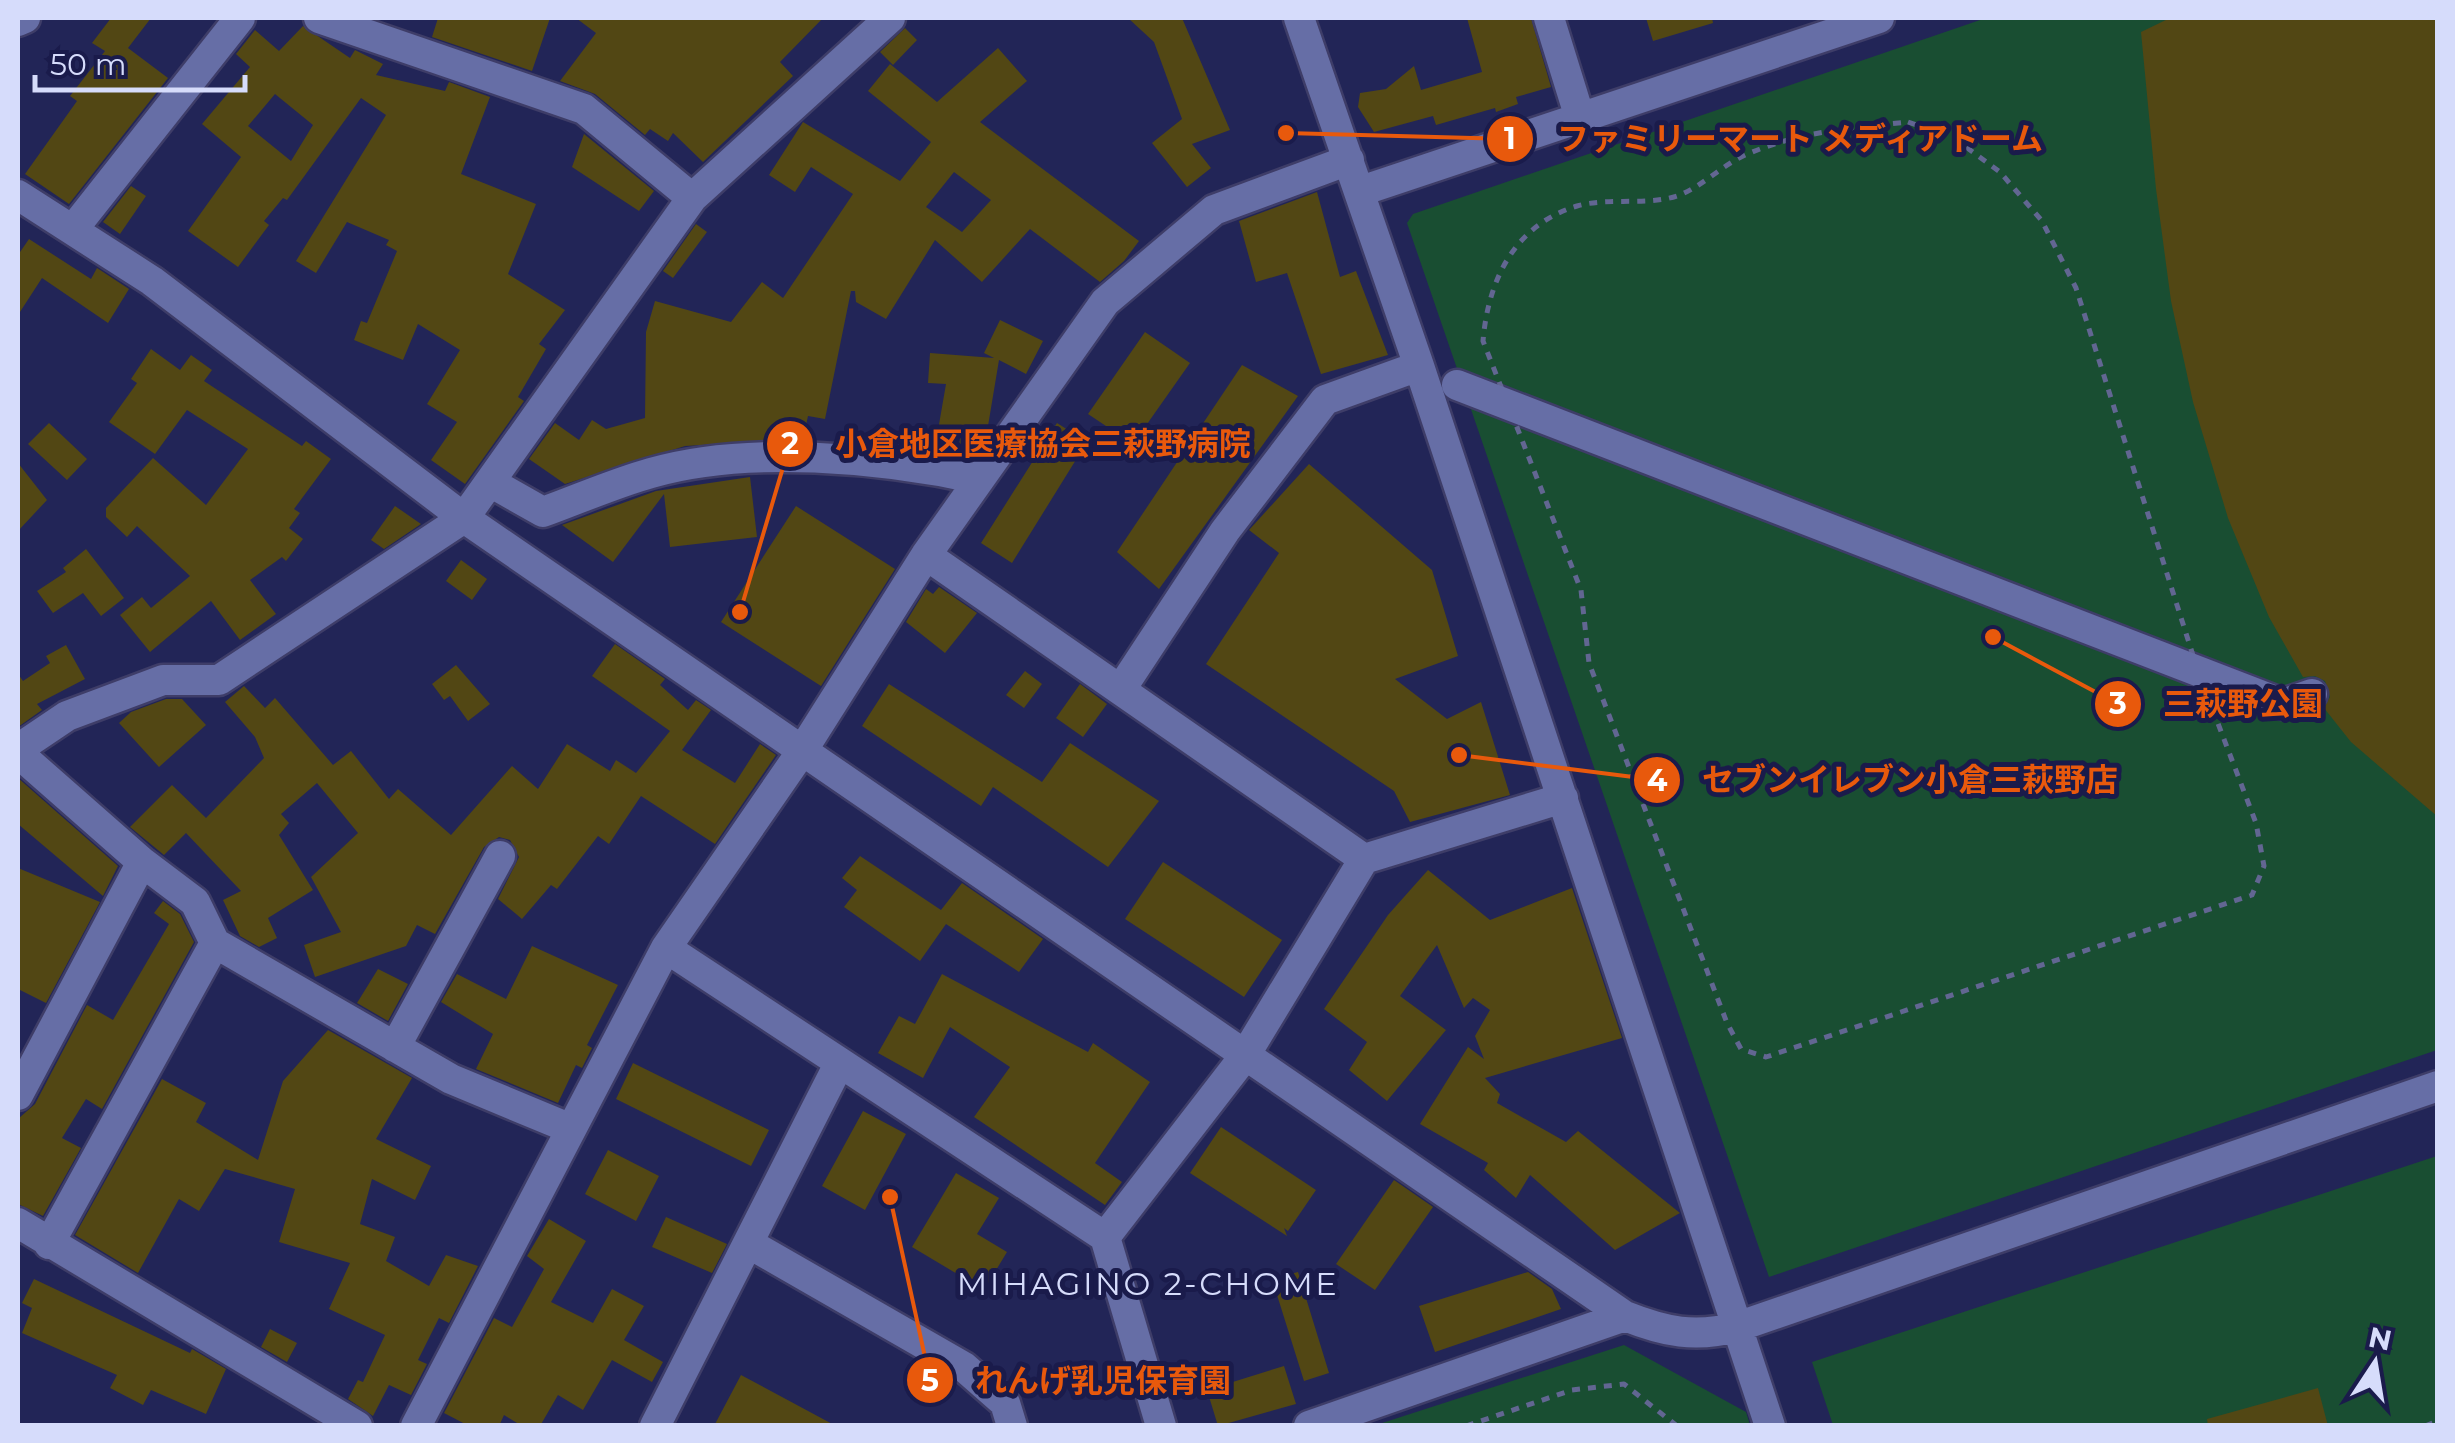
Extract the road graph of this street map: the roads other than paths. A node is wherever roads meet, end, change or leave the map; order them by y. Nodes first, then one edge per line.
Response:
1 (24, 18) edge
2 (240, 18) edge
3 (319, 18) edge
4 (890, 18) edge
5 (1298, 18) edge
6 (1548, 18) edge
7 (1878, 18) edge
8 (18, 21) edge
9 (1580, 118) junction
10 (1349, 160) junction
11 (1361, 191) junction
12 (18, 195) edge
13 (692, 198) junction
14 (74, 228) junction
15 (1419, 366) junction
16 (1457, 385) dead end
17 (979, 479) junction
18 (490, 482) junction
19 (464, 518) junction
20 (926, 555) junction
21 (1121, 689) junction
22 (2312, 694) dead end
23 (18, 751) edge
24 (802, 751) junction
25 (1564, 798) junction
26 (500, 856) dead end
27 (1364, 859) junction
28 (142, 862) junction
29 (215, 943) junction
30 (666, 948) junction
31 (394, 1047) junction
32 (1244, 1057) junction
33 (838, 1064) junction
34 (2438, 1086) edge
35 (18, 1095) edge
36 (569, 1128) junction
37 (18, 1223) edge
38 (1105, 1237) junction
39 (748, 1243) junction
40 (50, 1244) junction
41 (1625, 1316) junction
42 (1737, 1328) junction
43 (357, 1426) edge
44 (416, 1426) edge
45 (654, 1426) edge
46 (1012, 1426) edge
47 (1161, 1426) edge
48 (1309, 1426) edge
49 (1770, 1426) edge

1 - 8 street
2 - 14 street
3 - 13 street
4 - 13 street
5 - 10 street
6 - 9 street
7 - 9 street
9 - 11 street
10 - 11 street
10 - 17 street
11 - 15 street
12 - 14 street
13 - 18 street
14 - 19 street
15 - 21 street
15 - 25 street
16 - 22 street
17 - 18 street
17 - 20 street
18 - 19 street
19 - 23 street
19 - 24 street
20 - 21 street
20 - 24 street
21 - 27 street
23 - 28 street
24 - 30 street
24 - 32 street
25 - 27 street
25 - 42 street
26 - 31 street
27 - 32 street
28 - 29 street
28 - 35 street
29 - 31 street
29 - 40 street
30 - 33 street
30 - 36 street
31 - 36 street
32 - 38 street
32 - 41 street
33 - 38 street
33 - 39 street
34 - 42 street
36 - 44 street
37 - 40 street
38 - 47 street
39 - 45 street
39 - 46 street
40 - 43 street
41 - 42 street
41 - 48 street
42 - 49 street

